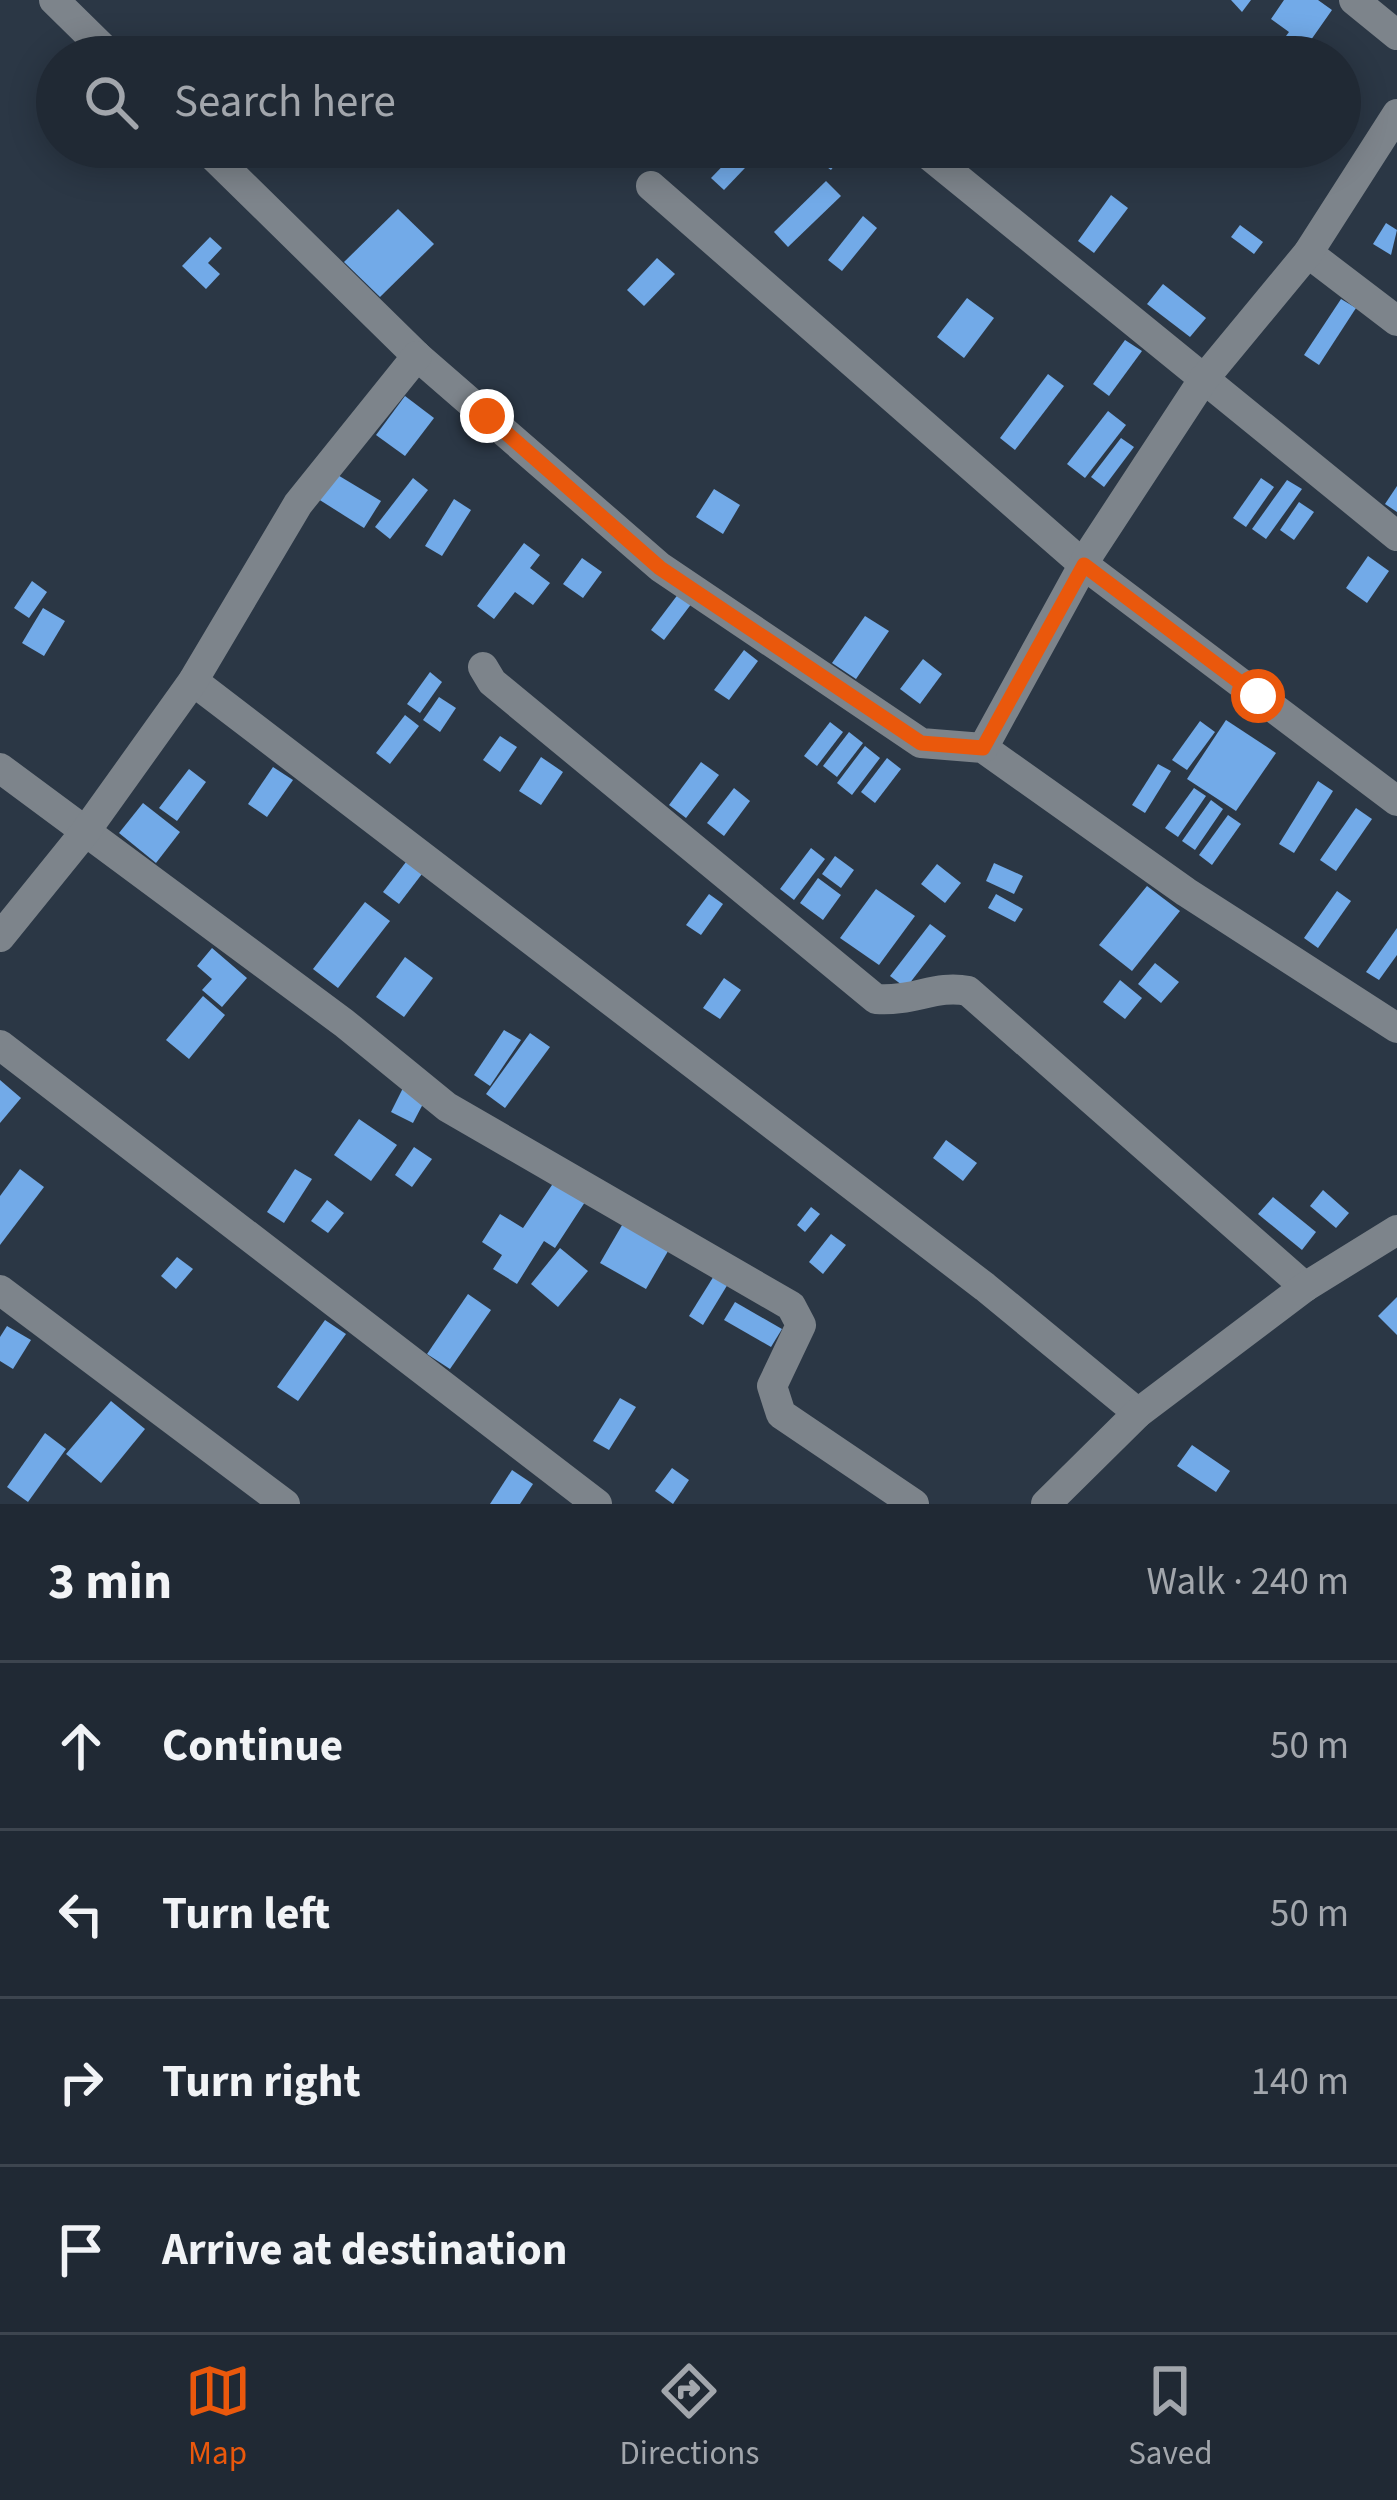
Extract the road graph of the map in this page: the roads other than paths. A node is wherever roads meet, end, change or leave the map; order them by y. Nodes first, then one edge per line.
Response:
1 (53, 0) edge
2 (1354, 0) edge
3 (1397, 34) edge
4 (90, 36) edge
5 (1397, 114) edge
6 (225, 168) edge
7 (946, 168) edge
8 (651, 186) dead end
9 (1308, 253) junction
10 (1397, 321) edge
11 (417, 356) junction
12 (1203, 380) junction
13 (1397, 536) edge
14 (1084, 565) junction
15 (483, 668) dead end
16 (193, 681) junction
17 (983, 748) junction
18 (0, 767) edge
19 (1397, 801) edge
20 (86, 832) junction
21 (0, 937) edge
22 (1397, 1028) edge
23 (0, 1045) edge
24 (1397, 1230) edge
25 (1304, 1287) junction
26 (0, 1290) edge
27 (1138, 1412) junction
28 (286, 1504) edge
29 (597, 1504) edge
30 (914, 1504) edge
31 (1046, 1504) edge

1 - 4 street
2 - 3 street
5 - 9 street
6 - 11 street
7 - 12 street
8 - 14 street
9 - 10 street
9 - 12 street
11 - 16 street
11 - 17 street
12 - 13 street
12 - 14 street
14 - 17 street
14 - 19 street
15 - 25 street
16 - 20 street
16 - 27 street
17 - 22 street
18 - 20 street
20 - 21 street
20 - 30 street
23 - 29 street
24 - 25 street
25 - 27 street
26 - 28 street
27 - 31 street

